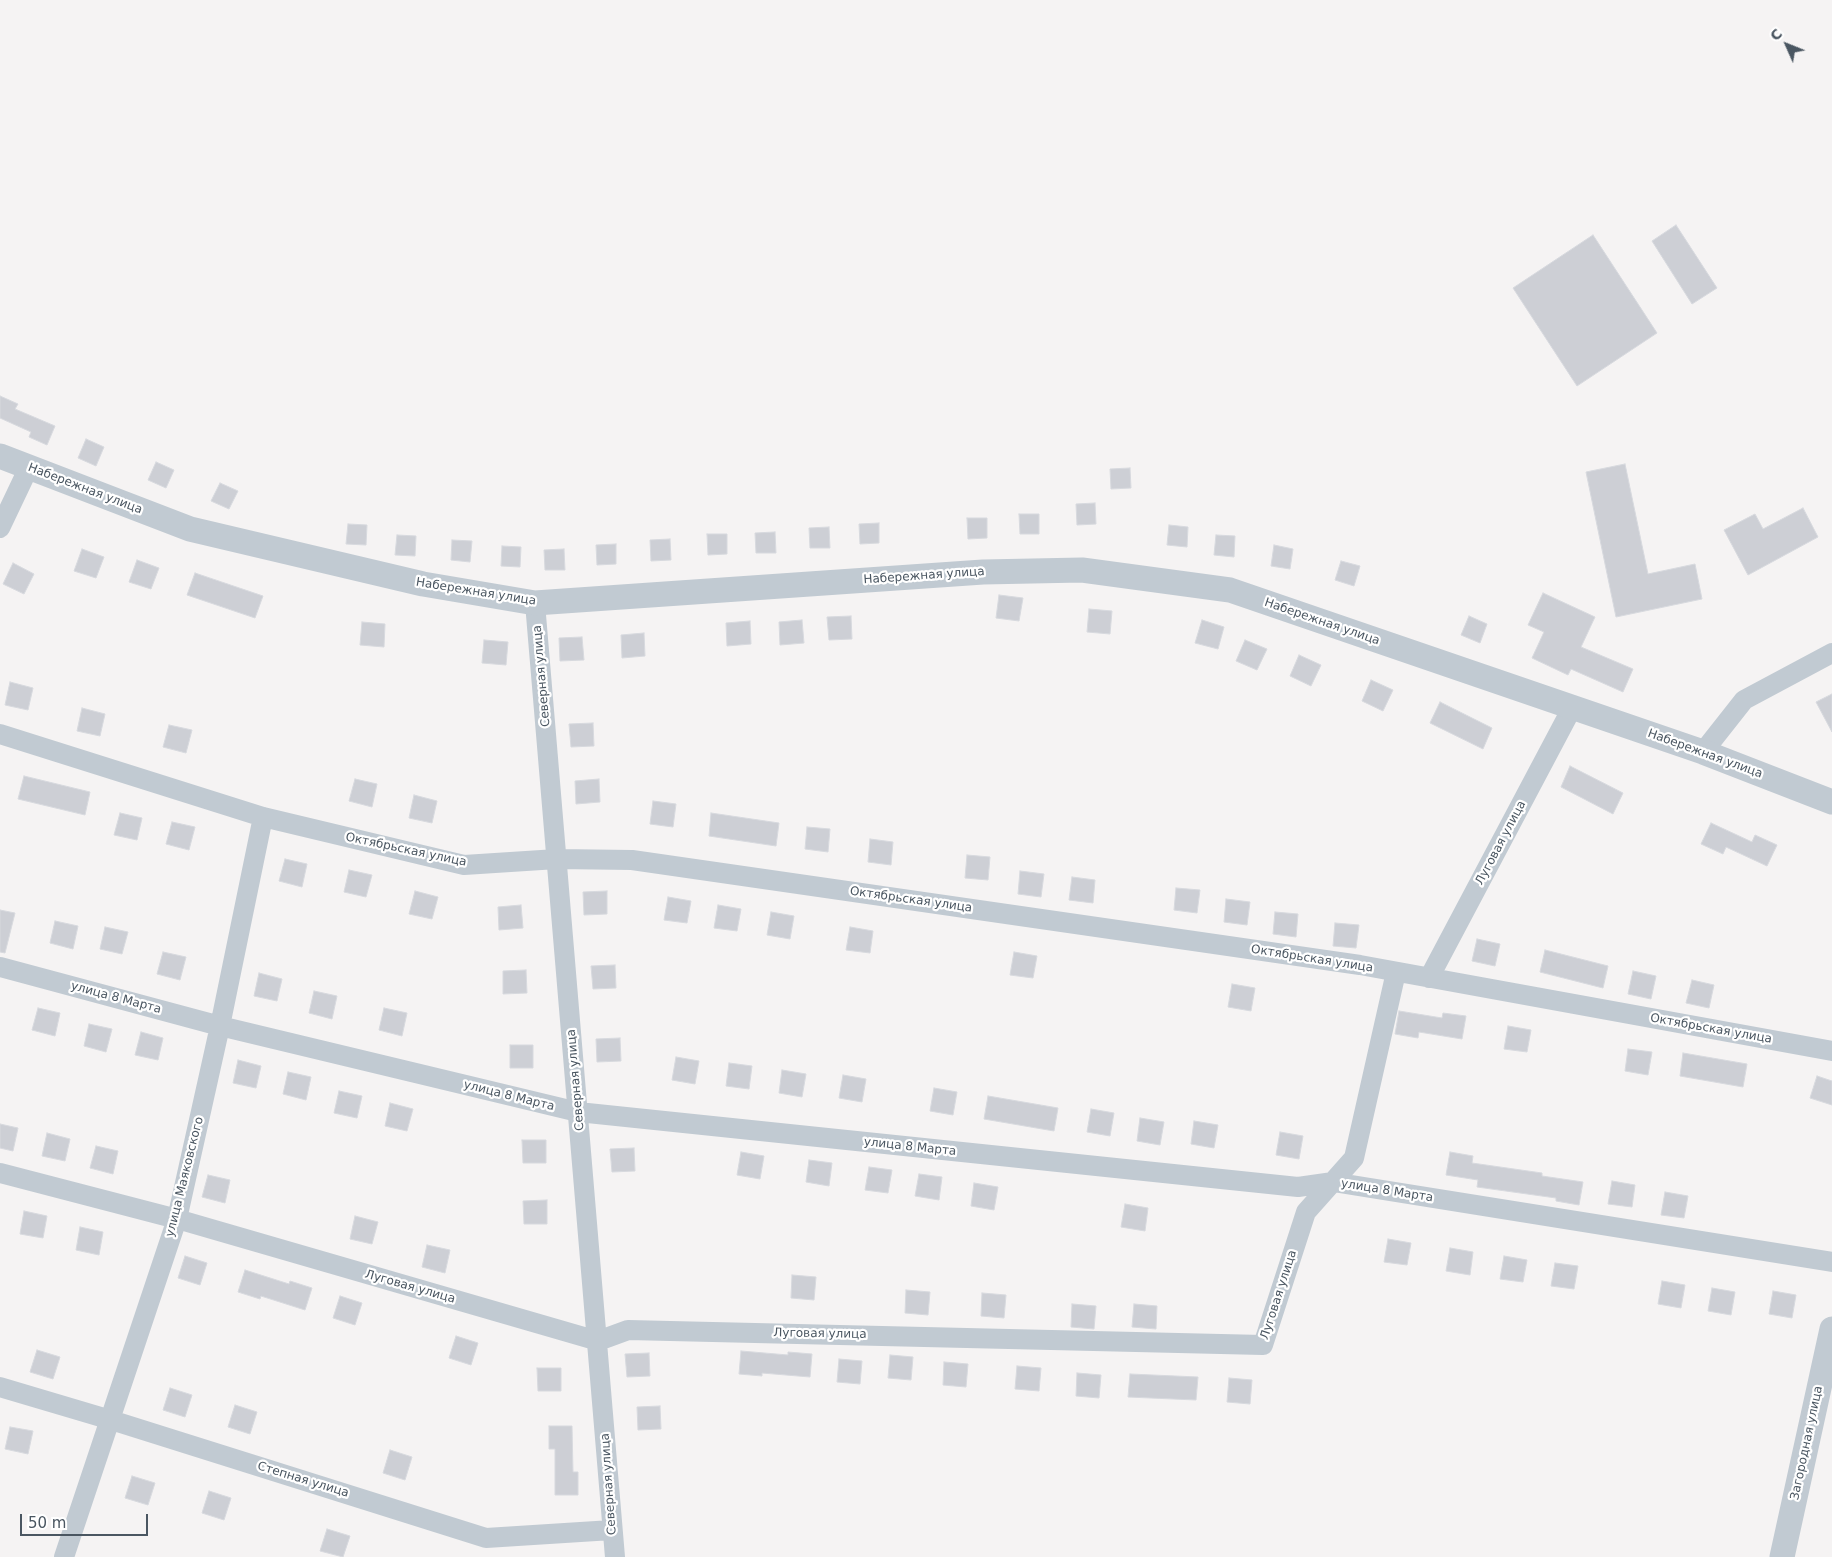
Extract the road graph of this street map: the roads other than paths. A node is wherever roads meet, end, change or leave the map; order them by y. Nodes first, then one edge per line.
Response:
1 (0, 456) edge
2 (29, 467) junction
3 (0, 528) edge
4 (535, 603) junction
5 (1832, 653) edge
6 (1572, 708) junction
7 (0, 734) edge
8 (1703, 752) junction
9 (1832, 802) edge
10 (263, 817) junction
11 (557, 860) junction
12 (0, 967) edge
13 (1396, 972) junction
14 (1429, 978) junction
15 (220, 1026) junction
16 (1832, 1051) edge
17 (578, 1112) junction
18 (0, 1173) edge
19 (1333, 1182) junction
20 (177, 1219) junction
21 (1832, 1262) edge
22 (1832, 1329) edge
23 (598, 1341) junction
24 (0, 1387) edge
25 (111, 1420) junction
26 (612, 1530) junction
27 (64, 1557) edge
28 (615, 1557) edge
29 (1782, 1557) edge

1 - 2 street, Набережная улица
2 - 3 street
2 - 4 street, Набережная улица
4 - 6 street, Набережная улица
4 - 11 street, Северная улица
5 - 8 street
6 - 8 street, Набережная улица
6 - 14 street, Луговая улица
7 - 10 street, Октябрьская улица
8 - 9 street, Набережная улица
10 - 11 street, Октябрьская улица
10 - 15 street, улица Маяковского
11 - 13 street, Октябрьская улица
11 - 17 street, Северная улица
12 - 15 street, улица 8 Марта
13 - 14 street, Октябрьская улица
13 - 19 street, Луговая улица
14 - 16 street, Октябрьская улица
15 - 17 street, улица 8 Марта
15 - 20 street, улица Маяковского
17 - 19 street, улица 8 Марта
17 - 23 street, Северная улица
18 - 20 street, Луговая улица
19 - 21 street, улица 8 Марта
19 - 23 street, Луговая улица
20 - 23 street, Луговая улица
20 - 25 street, улица Маяковского
22 - 29 street, Загородная улица
23 - 26 street, Северная улица
24 - 25 street, Степная улица
25 - 26 street, Степная улица
25 - 27 street, улица Маяковского
26 - 28 street, Северная улица

